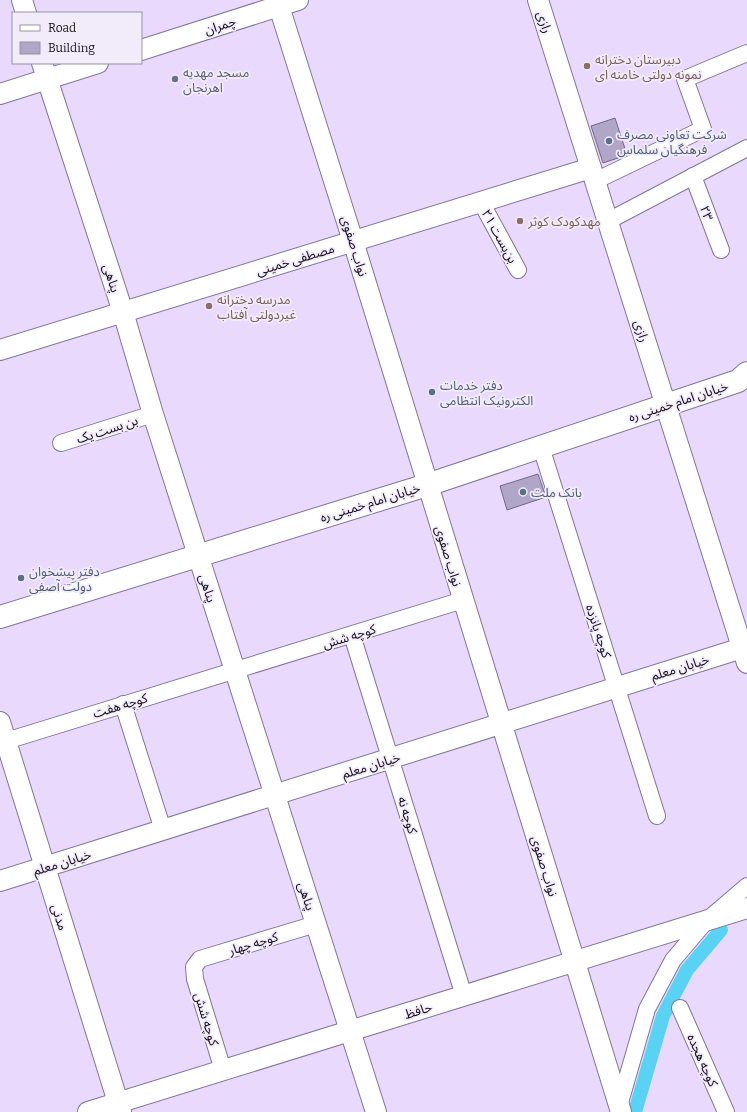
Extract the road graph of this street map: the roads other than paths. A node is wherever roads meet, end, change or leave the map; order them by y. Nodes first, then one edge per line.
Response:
1 (22, 0) edge
2 (298, 0) edge
3 (538, 0) edge
4 (278, 3) edge
5 (26, 12) edge
6 (142, 50) edge
7 (747, 53) edge
8 (91, 64) edge
9 (44, 71) edge
10 (0, 94) edge
11 (747, 148) edge
12 (593, 175) junction
13 (693, 176) junction
14 (481, 202) junction
15 (608, 221) junction
16 (354, 241) junction
17 (721, 250) dead end
18 (518, 270) dead end
19 (123, 312) junction
20 (0, 350) edge
21 (744, 379) edge
22 (665, 404) junction
23 (153, 414) junction
24 (61, 443) dead end
25 (541, 447) junction
26 (427, 485) junction
27 (198, 556) junction
28 (463, 600) junction
29 (0, 617) edge
30 (352, 635) junction
31 (745, 655) edge
32 (235, 671) junction
33 (616, 688) junction
34 (123, 704) junction
35 (0, 722) edge
36 (501, 724) junction
37 (6, 741) junction
38 (390, 759) junction
39 (275, 795) junction
40 (657, 816) dead end
41 (162, 830) junction
42 (45, 867) junction
43 (0, 881) edge
44 (747, 886) edge
45 (747, 908) edge
46 (706, 921) junction
47 (316, 924) junction
48 (575, 962) junction
49 (194, 967) joint
50 (464, 996) junction
51 (680, 1008) dead end
52 (350, 1031) junction
53 (222, 1070) junction
54 (119, 1107) edge
55 (620, 1109) edge
56 (88, 1112) edge
57 (376, 1112) edge
58 (726, 1112) edge

1 - 5 street
2 - 4 street, چمران
3 - 12 street, رازی
4 - 6 street, چمران
4 - 16 street, نواب صفوی
7 - 12 street
8 - 9 street
9 - 10 street
9 - 19 street, پناهی
11 - 13 street
12 - 14 street, مصطفی خمینی
12 - 15 street, رازی
13 - 15 street
13 - 17 street, ۲۳
14 - 16 street, مصطفی خمینی
14 - 18 street, بن‌بست ۲۱
15 - 22 street, رازی
16 - 19 street, مصطفی خمینی
16 - 26 street, نواب صفوی
19 - 20 street, مصطفی خمینی
19 - 23 street, پناهی
21 - 22 main road, خیابان امام خمینی ره
22 - 25 main road, خیابان امام خمینی ره
22 - 31 street, رازی
23 - 24 street, بن بست یک
23 - 27 street, پناهی
25 - 26 main road, خیابان امام خمینی ره
25 - 33 street, کوچه پانزده
26 - 27 main road, خیابان امام خمینی ره
26 - 28 street, نواب صفوی
27 - 29 main road, خیابان امام خمینی ره
27 - 32 street, پناهی
28 - 30 street, کوچه شش
28 - 36 street, نواب صفوی
30 - 32 street, کوچه شش
30 - 38 street, کوچه نه
31 - 33 street, خیابان معلم
32 - 34 street, کوچه هفت
32 - 39 street, پناهی
33 - 36 street, خیابان معلم
33 - 40 street, کوچه پانزده
34 - 37 street, کوچه هفت
34 - 41 street
35 - 37 street, مدنی
36 - 38 street, خیابان معلم
36 - 48 street, نواب صفوی
37 - 42 street, مدنی
38 - 39 street, خیابان معلم
38 - 50 street, کوچه نه
39 - 41 street, خیابان معلم
39 - 47 street, پناهی
41 - 42 street, خیابان معلم
42 - 43 street, خیابان معلم
42 - 54 street, مدنی
44 - 46 street
45 - 46 street, حافظ
46 - 48 street, حافظ
46 - 55 street
47 - 49 street, کوچه چهار
47 - 52 street, پناهی
48 - 50 street, حافظ
48 - 55 street, نواب صفوی
49 - 53 street, کوچه شش
50 - 52 street, حافظ
51 - 58 street, کوچه هجده
52 - 53 street, حافظ
52 - 57 street, پناهی
53 - 54 street, حافظ
54 - 56 street, حافظ

